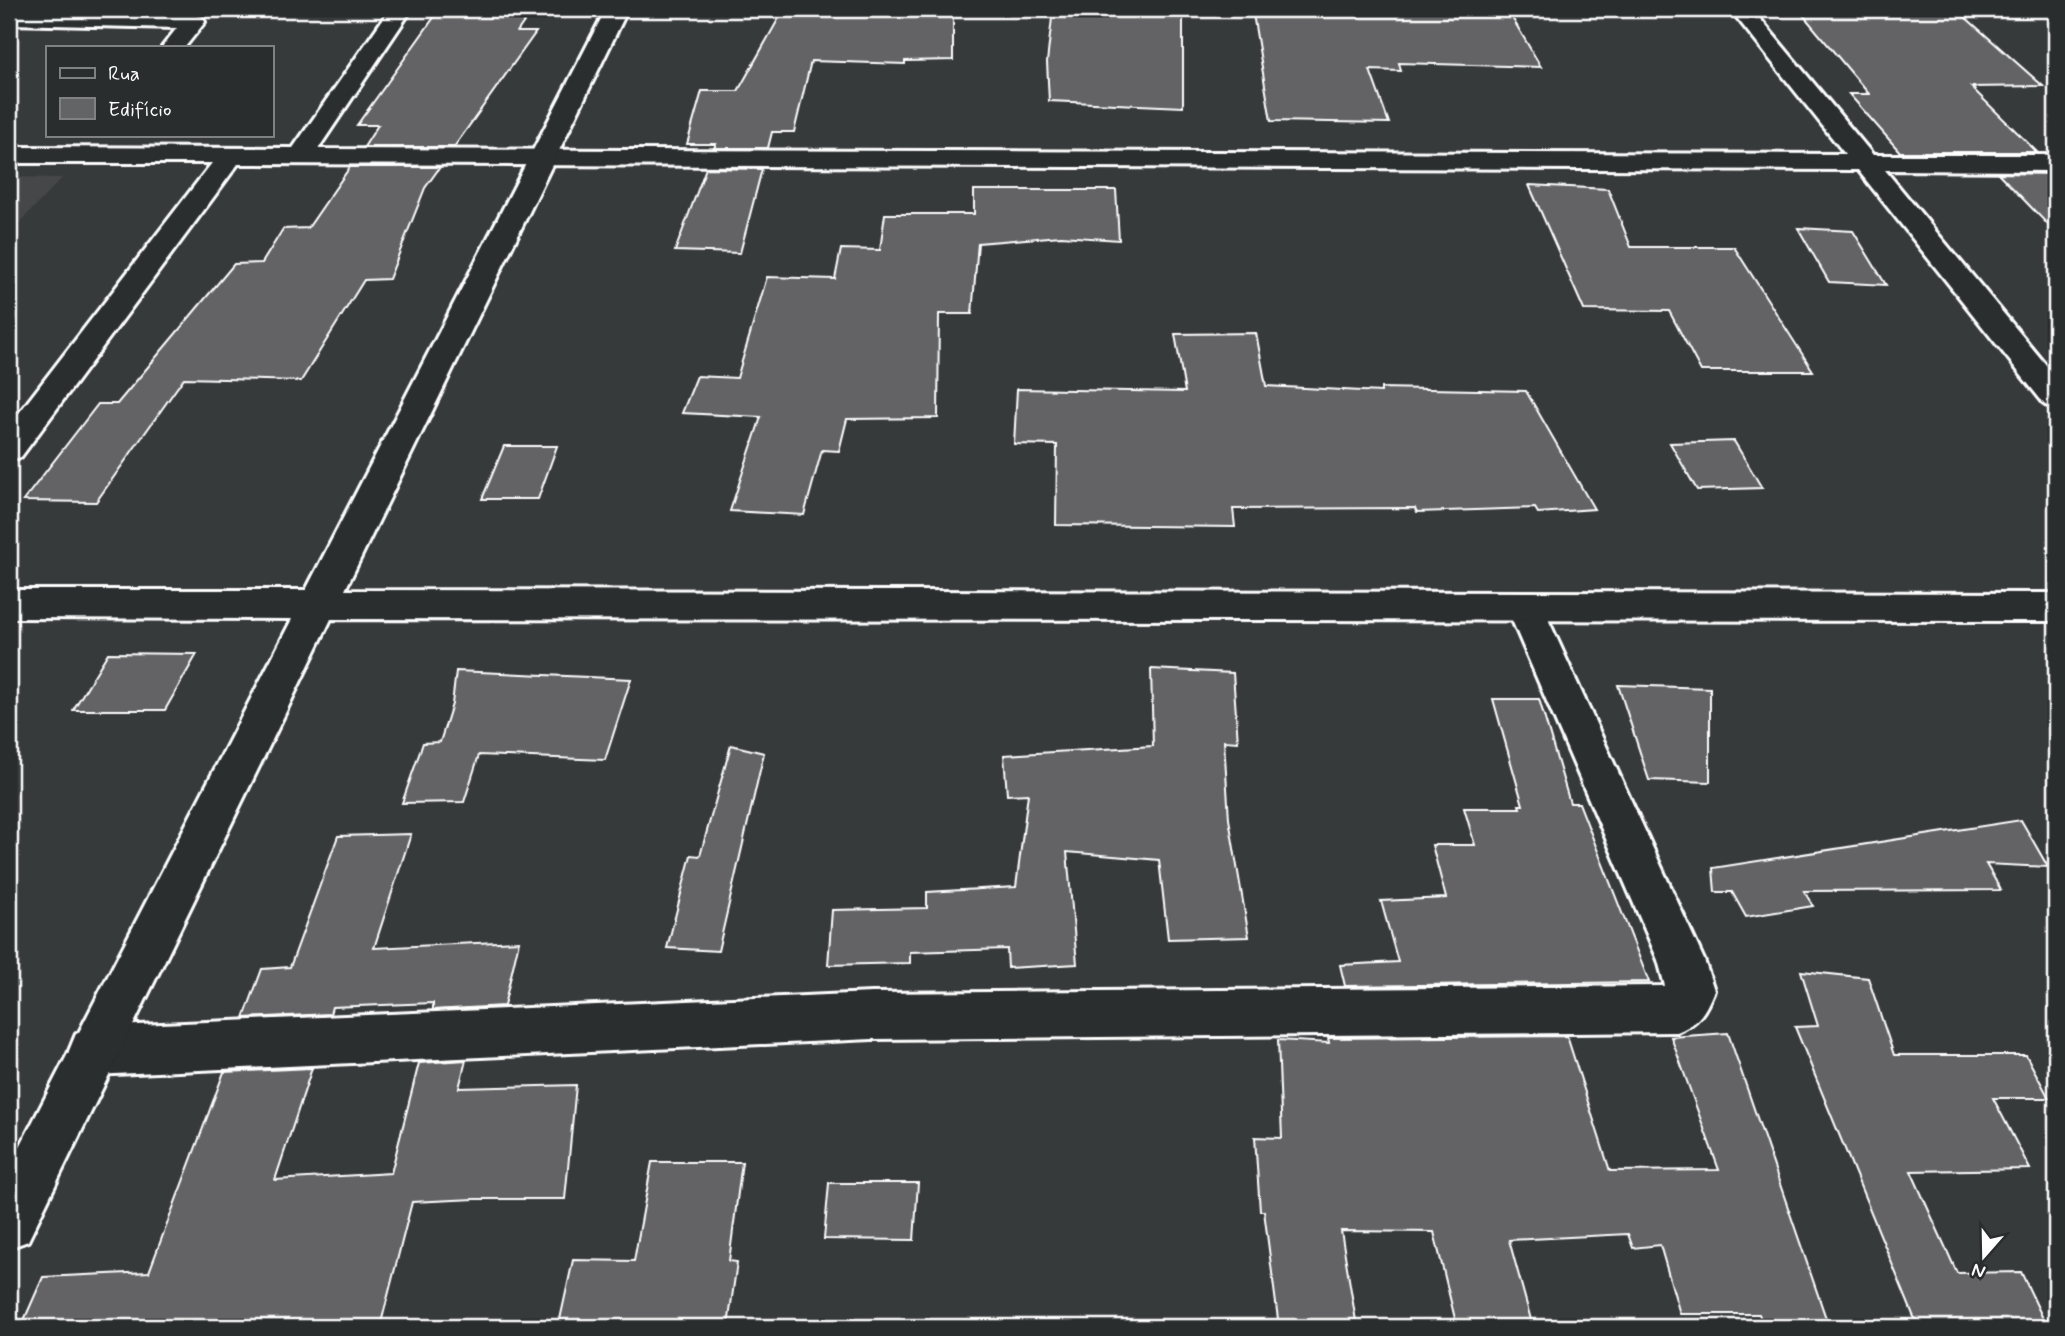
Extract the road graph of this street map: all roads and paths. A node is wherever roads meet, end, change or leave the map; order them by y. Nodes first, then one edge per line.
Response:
1 (401, 9) edge
2 (617, 9) edge
3 (1741, 9) edge
4 (9, 17) edge
5 (174, 46) edge
6 (88, 136) edge
7 (9, 155) edge
8 (70, 155) junction
9 (229, 158) junction
10 (299, 158) junction
11 (542, 159) junction
12 (1866, 163) junction
13 (2056, 163) edge
14 (2056, 398) edge
15 (9, 449) edge
16 (9, 604) edge
17 (320, 604) junction
18 (1524, 606) junction
19 (2056, 607) edge
20 (93, 1051) junction
21 (9, 1222) edge

1 - 10 street
2 - 11 street
3 - 12 street
4 - 5 street
6 - 8 street
7 - 8 street
8 - 9 street
9 - 10 street
9 - 15 street
10 - 11 street
11 - 12 street
11 - 17 street
12 - 13 street
12 - 14 street
16 - 17 street
17 - 18 street
17 - 20 street
18 - 19 street
18 - 20 street
20 - 21 street

